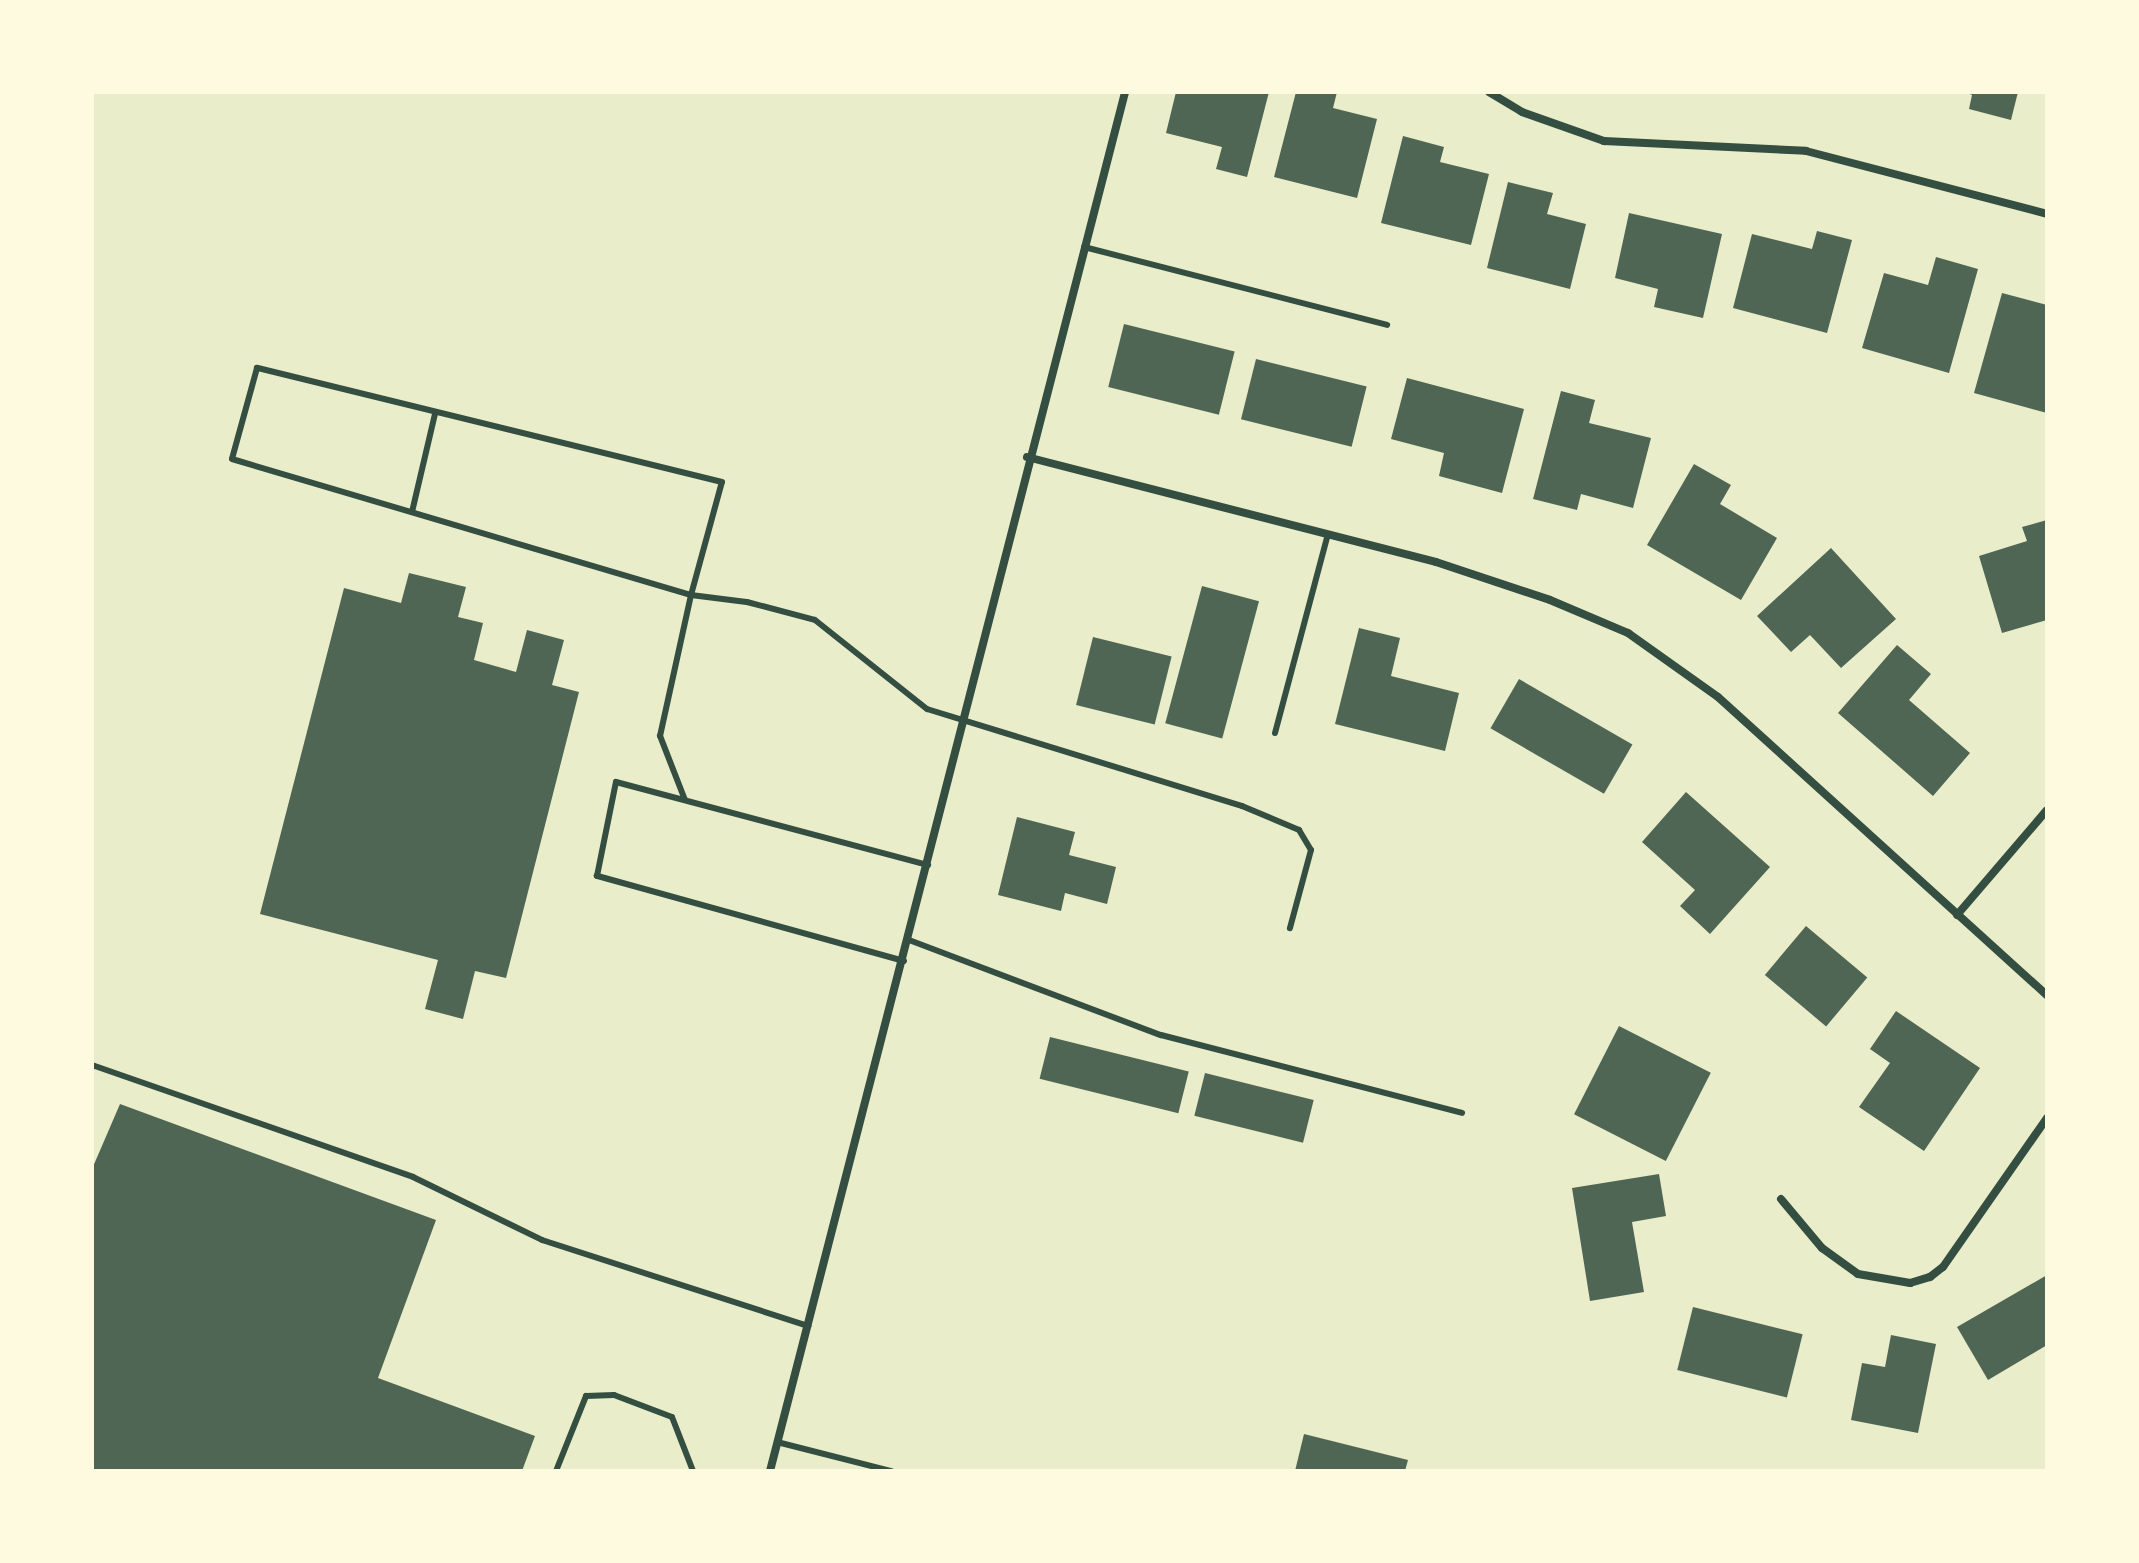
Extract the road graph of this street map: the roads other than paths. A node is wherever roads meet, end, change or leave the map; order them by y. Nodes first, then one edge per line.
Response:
1 (1125, 92) edge
2 (1489, 92) edge
3 (2047, 214) edge
4 (1084, 247) junction
5 (1387, 325) dead end
6 (435, 414) junction
7 (1027, 457) junction
8 (412, 512) junction
9 (1328, 534) junction
10 (691, 595) junction
11 (963, 722) junction
12 (1275, 733) dead end
13 (685, 800) junction
14 (2047, 810) edge
15 (928, 865) junction
16 (1957, 915) junction
17 (1290, 928) dead end
18 (909, 940) junction
19 (904, 961) junction
20 (2047, 995) edge
21 (92, 1065) edge
22 (1462, 1113) dead end
23 (2047, 1118) edge
24 (1781, 1199) dead end
25 (808, 1326) junction
26 (777, 1442) junction
27 (556, 1471) edge
28 (693, 1471) edge
29 (770, 1471) edge
30 (891, 1471) edge

1 - 4 street
2 - 3 street
4 - 5 lane
4 - 7 street
6 - 8 lane
6 - 8 lane
6 - 10 lane
7 - 9 street
7 - 11 street
8 - 10 lane
9 - 12 lane
9 - 16 street
10 - 11 lane
10 - 13 lane
11 - 15 street
11 - 17 lane
13 - 15 lane
13 - 19 lane
14 - 16 street
15 - 18 street
16 - 20 street
18 - 19 street
18 - 22 lane
19 - 25 street
21 - 25 lane
23 - 24 street
25 - 26 street
26 - 29 street
26 - 30 lane
27 - 28 lane

